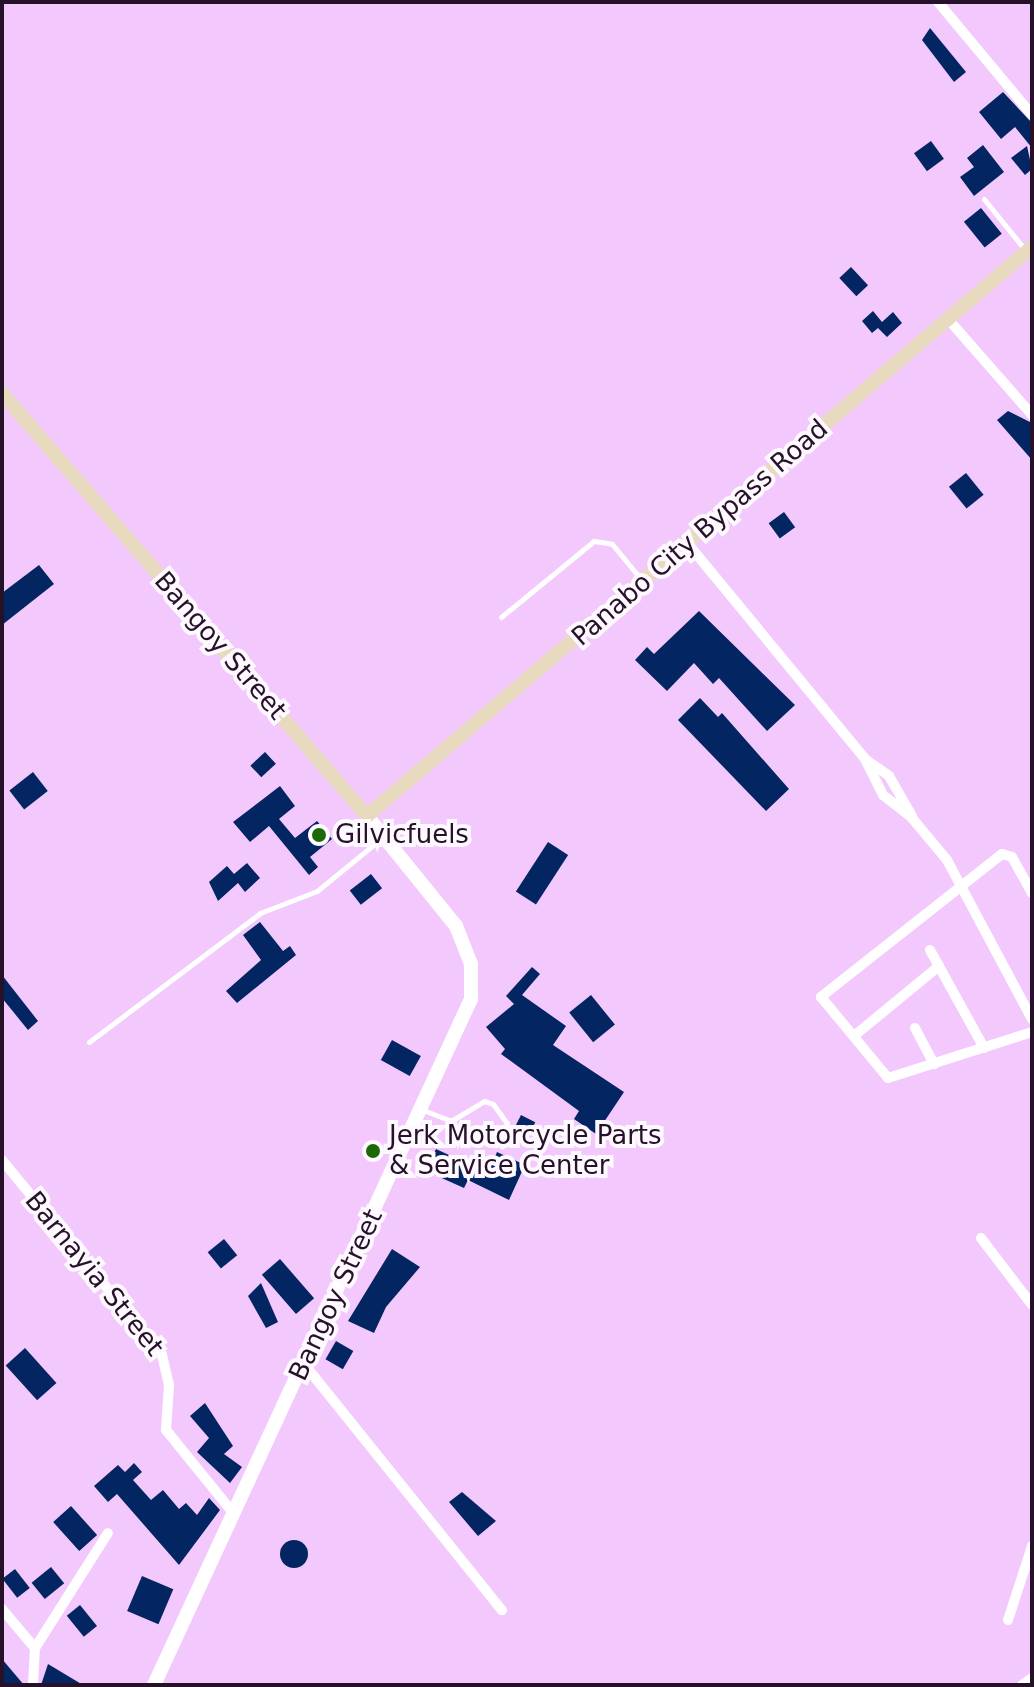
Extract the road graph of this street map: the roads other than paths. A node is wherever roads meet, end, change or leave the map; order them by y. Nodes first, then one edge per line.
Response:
1 (938, 2) edge
2 (1032, 115) edge
3 (984, 199) dead end
4 (1030, 249) edge
5 (948, 319) junction
6 (2, 393) edge
7 (1032, 415) edge
8 (688, 544) junction
9 (643, 582) junction
10 (501, 617) dead end
11 (367, 816) junction
12 (383, 837) junction
13 (961, 885) junction
14 (1032, 893) edge
15 (930, 950) dead end
16 (939, 966) junction
17 (1032, 1019) edge
18 (915, 1028) dead end
19 (1032, 1032) edge
20 (854, 1036) junction
21 (89, 1042) dead end
22 (984, 1048) junction
23 (934, 1064) junction
24 (423, 1110) junction
25 (502, 1146) dead end
26 (2, 1160) edge
27 (981, 1238) dead end
28 (1032, 1305) edge
29 (304, 1364) junction
30 (234, 1514) junction
31 (108, 1533) dead end
32 (1032, 1546) edge
33 (2, 1609) edge
34 (502, 1610) dead end
35 (1008, 1620) dead end
36 (35, 1648) junction
37 (1032, 1678) edge
38 (1017, 1684) edge
39 (33, 1685) edge
40 (154, 1685) edge

1 - 2 street
3 - 4 lane
4 - 5 main road, Panabo City Bypass Road
5 - 7 street
5 - 8 main road, Panabo City Bypass Road
6 - 11 main road, Bangoy Street
8 - 9 main road, Panabo City Bypass Road
8 - 13 street
9 - 10 lane
9 - 11 main road, Panabo City Bypass Road
11 - 12 street, Bangoy Street
12 - 21 lane
12 - 24 street, Bangoy Street
13 - 14 street
13 - 17 street
13 - 20 street
15 - 16 street
16 - 20 street
16 - 22 street
18 - 23 street
19 - 22 street
20 - 23 street
22 - 23 street
24 - 25 lane
24 - 29 street, Bangoy Street
26 - 30 street, Barnayia Street
27 - 28 street
29 - 30 street, Bangoy Street
29 - 34 street
30 - 40 street, Bangoy Street
31 - 36 street
32 - 35 street
33 - 36 street
36 - 39 street
37 - 38 street

